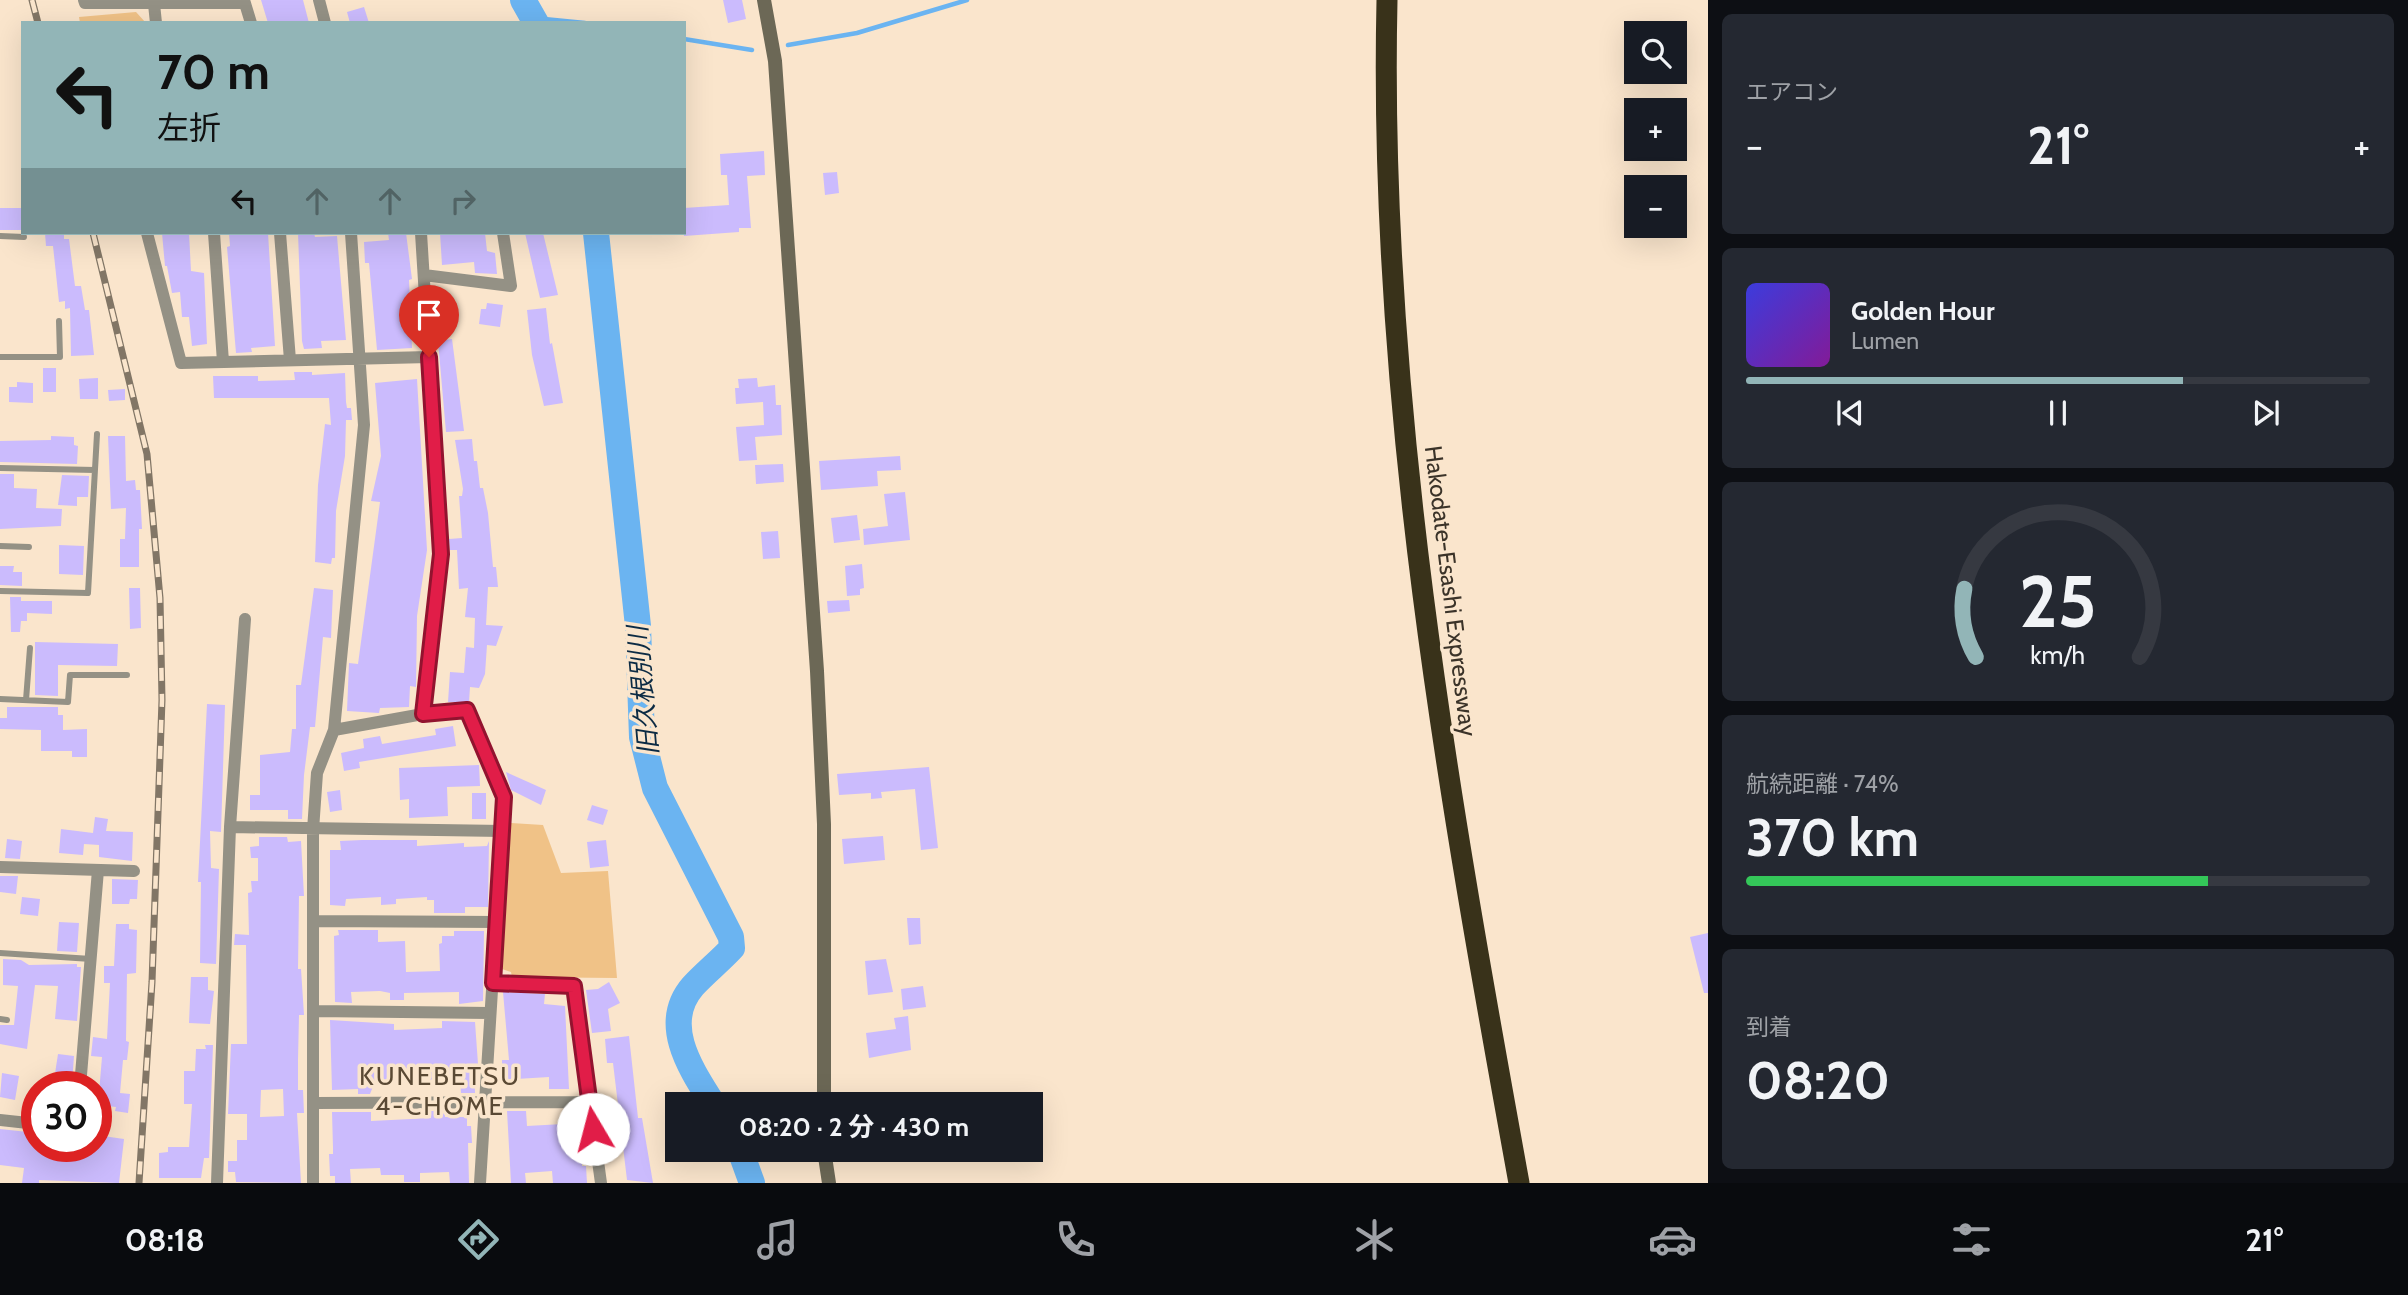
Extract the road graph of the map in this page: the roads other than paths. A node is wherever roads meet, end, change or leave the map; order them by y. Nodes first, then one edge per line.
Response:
1 (85, 0) edge
2 (319, 0) edge
3 (764, 0) edge
4 (1387, 0) edge
5 (245, 1) edge
6 (154, 4) junction
7 (156, 21) edge
8 (250, 21) edge
9 (324, 21) edge
10 (148, 235) edge
11 (214, 235) edge
12 (281, 235) edge
13 (351, 235) edge
14 (421, 235) edge
15 (503, 235) edge
16 (0, 236) edge
17 (24, 237) dead end
18 (424, 275) junction
19 (59, 321) dead end
20 (0, 357) edge
21 (429, 357) junction
22 (360, 359) junction
23 (290, 360) junction
24 (223, 362) junction
25 (97, 434) dead end
26 (0, 468) edge
27 (95, 470) junction
28 (0, 545) edge
29 (29, 547) dead end
30 (0, 591) edge
31 (245, 619) dead end
32 (30, 648) dead end
33 (127, 675) dead end
34 (0, 699) edge
35 (26, 700) junction
36 (423, 714) junction
37 (334, 730) junction
38 (230, 827) junction
39 (313, 830) junction
40 (503, 831) junction
41 (0, 867) edge
42 (98, 870) junction
43 (134, 871) dead end
44 (314, 921) junction
45 (498, 922) junction
46 (0, 953) edge
47 (91, 960) junction
48 (493, 983) junction
49 (314, 1011) junction
50 (490, 1013) junction
51 (81, 1071) edge
52 (824, 1092) edge
53 (589, 1102) junction
54 (314, 1103) junction
55 (485, 1103) junction
56 (0, 1120) edge
57 (21, 1122) edge
58 (826, 1162) edge
59 (216, 1183) edge
60 (313, 1183) edge
61 (480, 1183) edge
62 (601, 1183) edge
63 (829, 1183) edge
64 (1519, 1183) edge

1 - 6 street
2 - 9 street
3 - 52 street
4 - 64 highway, Hakodate-Esashi Expressway
5 - 6 street
5 - 8 street
6 - 7 street
10 - 24 street
11 - 24 street
12 - 23 street
13 - 22 street
14 - 18 street
15 - 18 street
16 - 17 lane
18 - 21 street
19 - 20 lane
21 - 22 street
21 - 36 street
22 - 23 street
22 - 37 street
23 - 24 street
25 - 27 lane
26 - 27 lane
27 - 30 lane
28 - 29 lane
31 - 38 street
32 - 35 lane
33 - 35 lane
34 - 35 lane
36 - 37 street
36 - 40 street
37 - 39 street
38 - 39 street
38 - 59 street
39 - 40 street
39 - 44 street
40 - 45 street
41 - 42 street
42 - 43 street
42 - 47 street
44 - 45 street
44 - 49 street
45 - 48 street
46 - 47 lane
47 - 51 street
48 - 50 street
48 - 53 street
49 - 50 street
49 - 54 street
50 - 55 street
53 - 55 street
53 - 62 street
54 - 55 street
54 - 60 street
55 - 61 street
56 - 57 street
58 - 63 street

